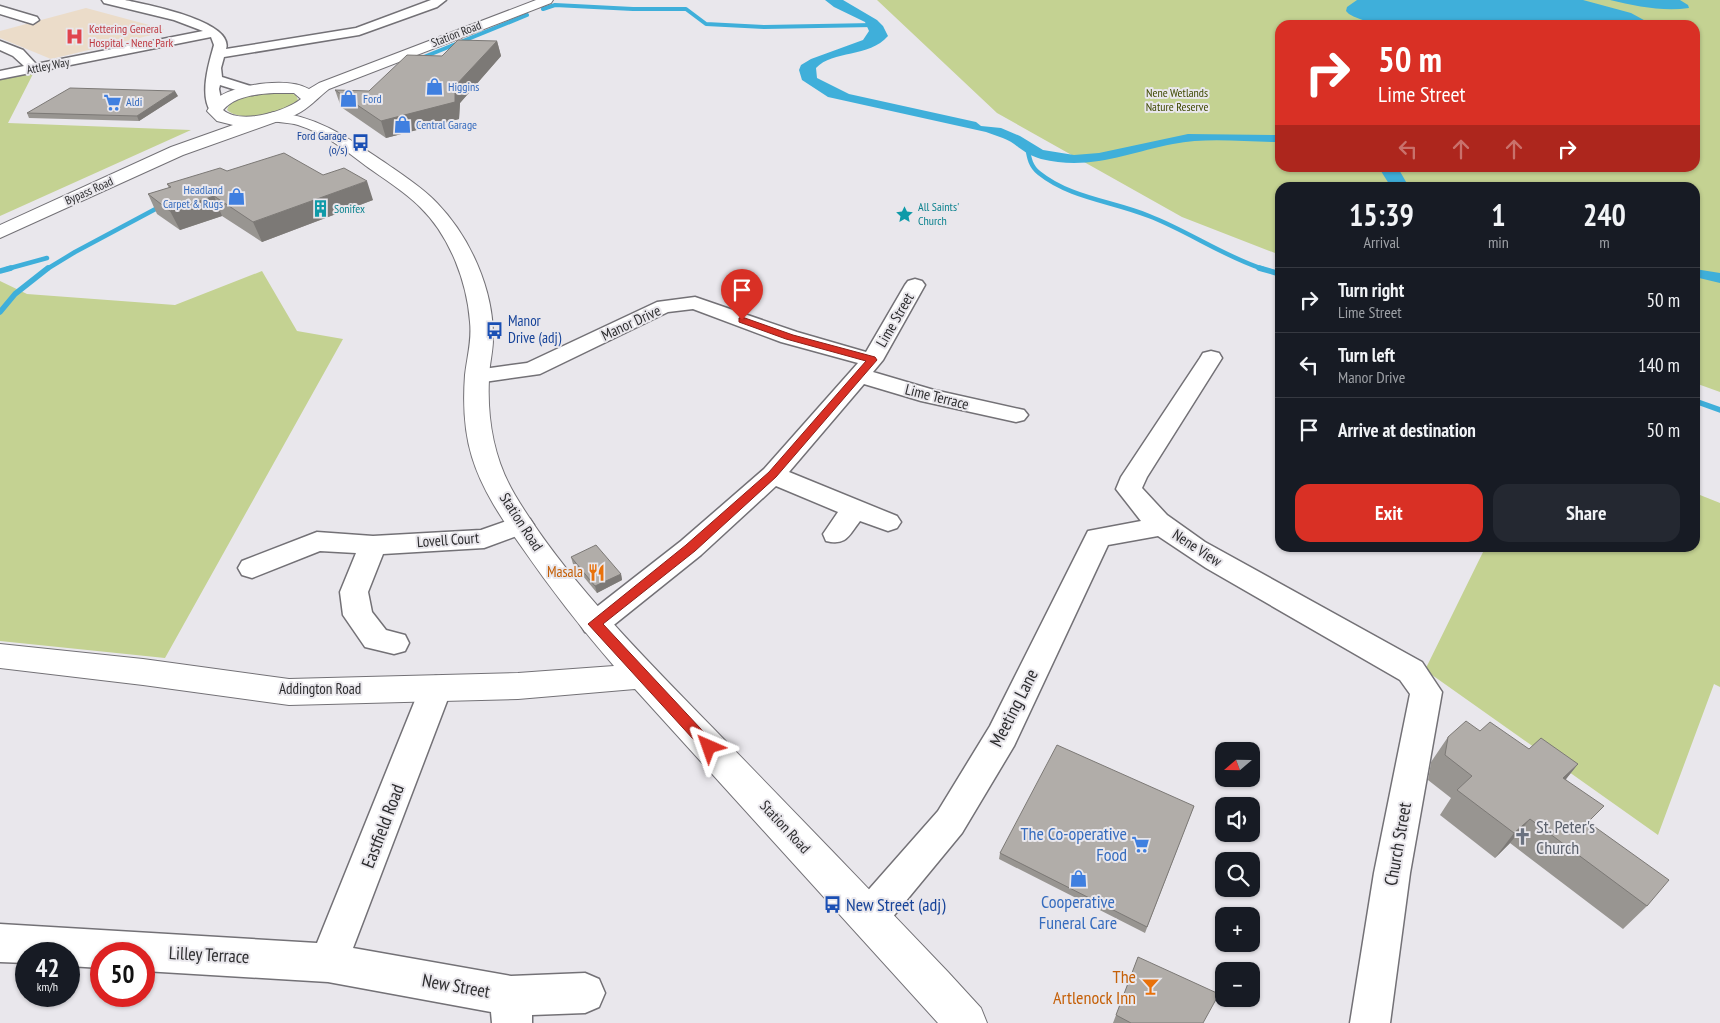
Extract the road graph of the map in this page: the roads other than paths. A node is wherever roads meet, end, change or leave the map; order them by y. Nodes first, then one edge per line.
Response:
1 (108, 0) edge
2 (440, 0) edge
3 (547, 0) edge
4 (532, 3) edge
5 (0, 10) edge
6 (42, 10) dead end
7 (214, 33) junction
8 (0, 45) edge
9 (220, 54) junction
10 (380, 63) junction
11 (34, 68) junction
12 (0, 75) edge
13 (215, 79) junction
14 (259, 90) junction
15 (309, 97) junction
16 (218, 113) junction
17 (270, 118) junction
18 (333, 133) junction
19 (177, 151) junction
20 (0, 232) edge
21 (915, 285) dead end
22 (1211, 358) dead end
23 (865, 367) junction
24 (477, 376) junction
25 (1016, 416) dead end
26 (772, 475) junction
27 (855, 508) junction
28 (888, 522) dead end
29 (521, 525) junction
30 (1162, 526) junction
31 (836, 534) dead end
32 (373, 545) junction
33 (252, 568) dead end
34 (595, 624) junction
35 (394, 643) dead end
36 (0, 656) edge
37 (1411, 671) joint
38 (643, 676) junction
39 (436, 688) junction
40 (869, 917) junction
41 (0, 943) edge
42 (328, 963) junction
43 (585, 993) dead end
44 (511, 1009) edge
45 (966, 1023) edge
46 (1370, 1023) edge

1 - 7 street
2 - 9 street
3 - 4 main road, Station Road
4 - 10 main road, Station Road
5 - 6 street
7 - 9 street
7 - 11 street, Attley Way
8 - 11 street
9 - 13 street
10 - 14 main road, Station Road
10 - 15 main road, Station Road
11 - 12 street, Attley Way
13 - 14 street
13 - 16 street
14 - 15 main road
14 - 16 main road, Bypass Road
15 - 17 main road
15 - 18 main road, Station Road
16 - 17 main road
16 - 19 main road, Bypass Road
17 - 18 main road, Station Road
17 - 19 main road, Bypass Road
18 - 24 main road, Station Road
19 - 20 main road, Bypass Road
21 - 23 street, Lime Street
22 - 30 street, Nene View
23 - 24 street, Manor Drive
23 - 25 street, Lime Terrace
23 - 26 street, Lime Street
24 - 29 main road, Station Road
26 - 27 street
26 - 34 street, Lime Street
27 - 28 street
27 - 31 street
29 - 32 street, Lovell Court
29 - 34 main road, Station Road
30 - 37 street, Nene View
30 - 40 street, Meeting Lane
32 - 33 street, Lovell Court
32 - 35 street
34 - 38 main road, Station Road
36 - 39 main road, Addington Road
37 - 46 street, Church Street
38 - 39 main road, Addington Road
38 - 40 main road, Station Road
39 - 42 street, Eastfield Road
40 - 45 main road, Station Road
41 - 42 street, Lilley Terrace
42 - 44 street, New Street
43 - 44 street, New Street

